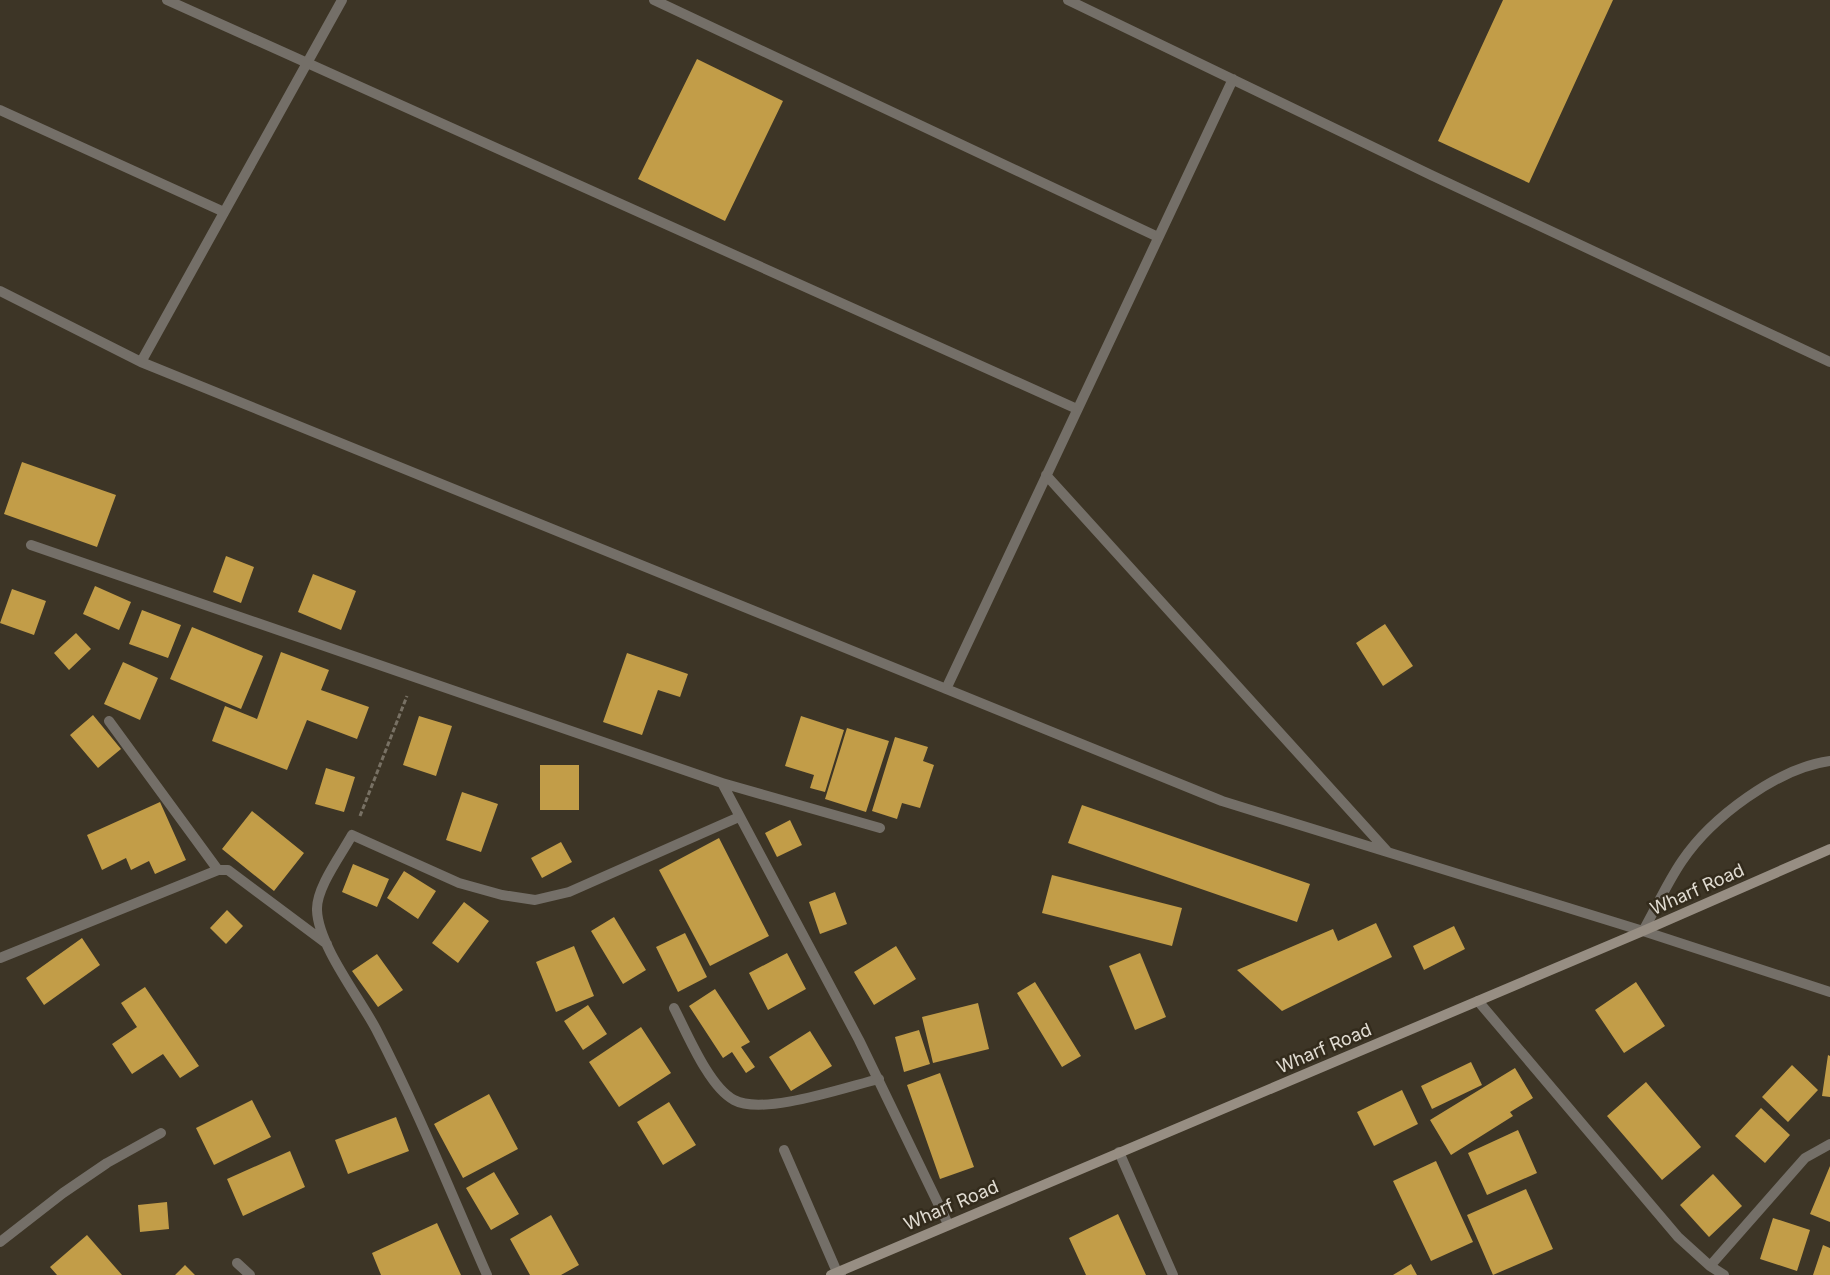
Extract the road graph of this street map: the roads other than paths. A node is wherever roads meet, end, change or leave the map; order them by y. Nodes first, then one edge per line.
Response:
1 (167, 0) edge
2 (342, 0) edge
3 (654, 0) edge
4 (1068, 0) edge
5 (306, 64) junction
6 (1232, 79) junction
7 (0, 110) edge
8 (224, 212) junction
9 (1158, 237) junction
10 (0, 291) edge
11 (142, 362) junction
12 (1830, 362) edge
13 (1077, 409) junction
14 (1046, 476) junction
15 (32, 545) dead end
16 (946, 689) junction
17 (109, 721) dead end
18 (1830, 761) edge
19 (722, 783) junction
20 (739, 817) junction
21 (880, 828) dead end
22 (1830, 849) edge
23 (1387, 852) junction
24 (218, 870) junction
25 (1643, 931) junction
26 (328, 945) junction
27 (0, 958) edge
28 (1830, 992) edge
29 (1478, 1001) junction
30 (674, 1008) dead end
31 (879, 1079) junction
32 (162, 1133) dead end
33 (1830, 1144) edge
34 (784, 1150) dead end
35 (1119, 1152) junction
36 (948, 1224) junction
37 (0, 1242) edge
38 (237, 1263) dead end
39 (1710, 1266) junction
40 (836, 1274) edge
41 (250, 1275) edge
42 (486, 1275) edge
43 (1173, 1275) edge
44 (1724, 1275) edge

1 - 5 street
2 - 5 street
3 - 9 street
4 - 6 street
5 - 8 street
5 - 13 street
6 - 9 street
6 - 12 street
7 - 8 street
8 - 11 street
9 - 13 street
10 - 11 street
11 - 16 street
13 - 14 street
14 - 16 street
14 - 23 street
15 - 19 street
16 - 23 street
17 - 24 street
18 - 25 street
19 - 20 street
19 - 21 street
20 - 26 street
20 - 31 street
22 - 25 main road, Wharf Road
23 - 25 street
24 - 26 street
24 - 27 street
25 - 28 street
25 - 29 main road, Wharf Road
26 - 42 street
29 - 35 main road, Wharf Road
29 - 39 street
30 - 31 street
31 - 36 street
32 - 37 street
33 - 39 street
34 - 40 street
35 - 36 main road, Wharf Road
35 - 43 street
36 - 40 main road, Wharf Road
38 - 41 street
39 - 44 street

